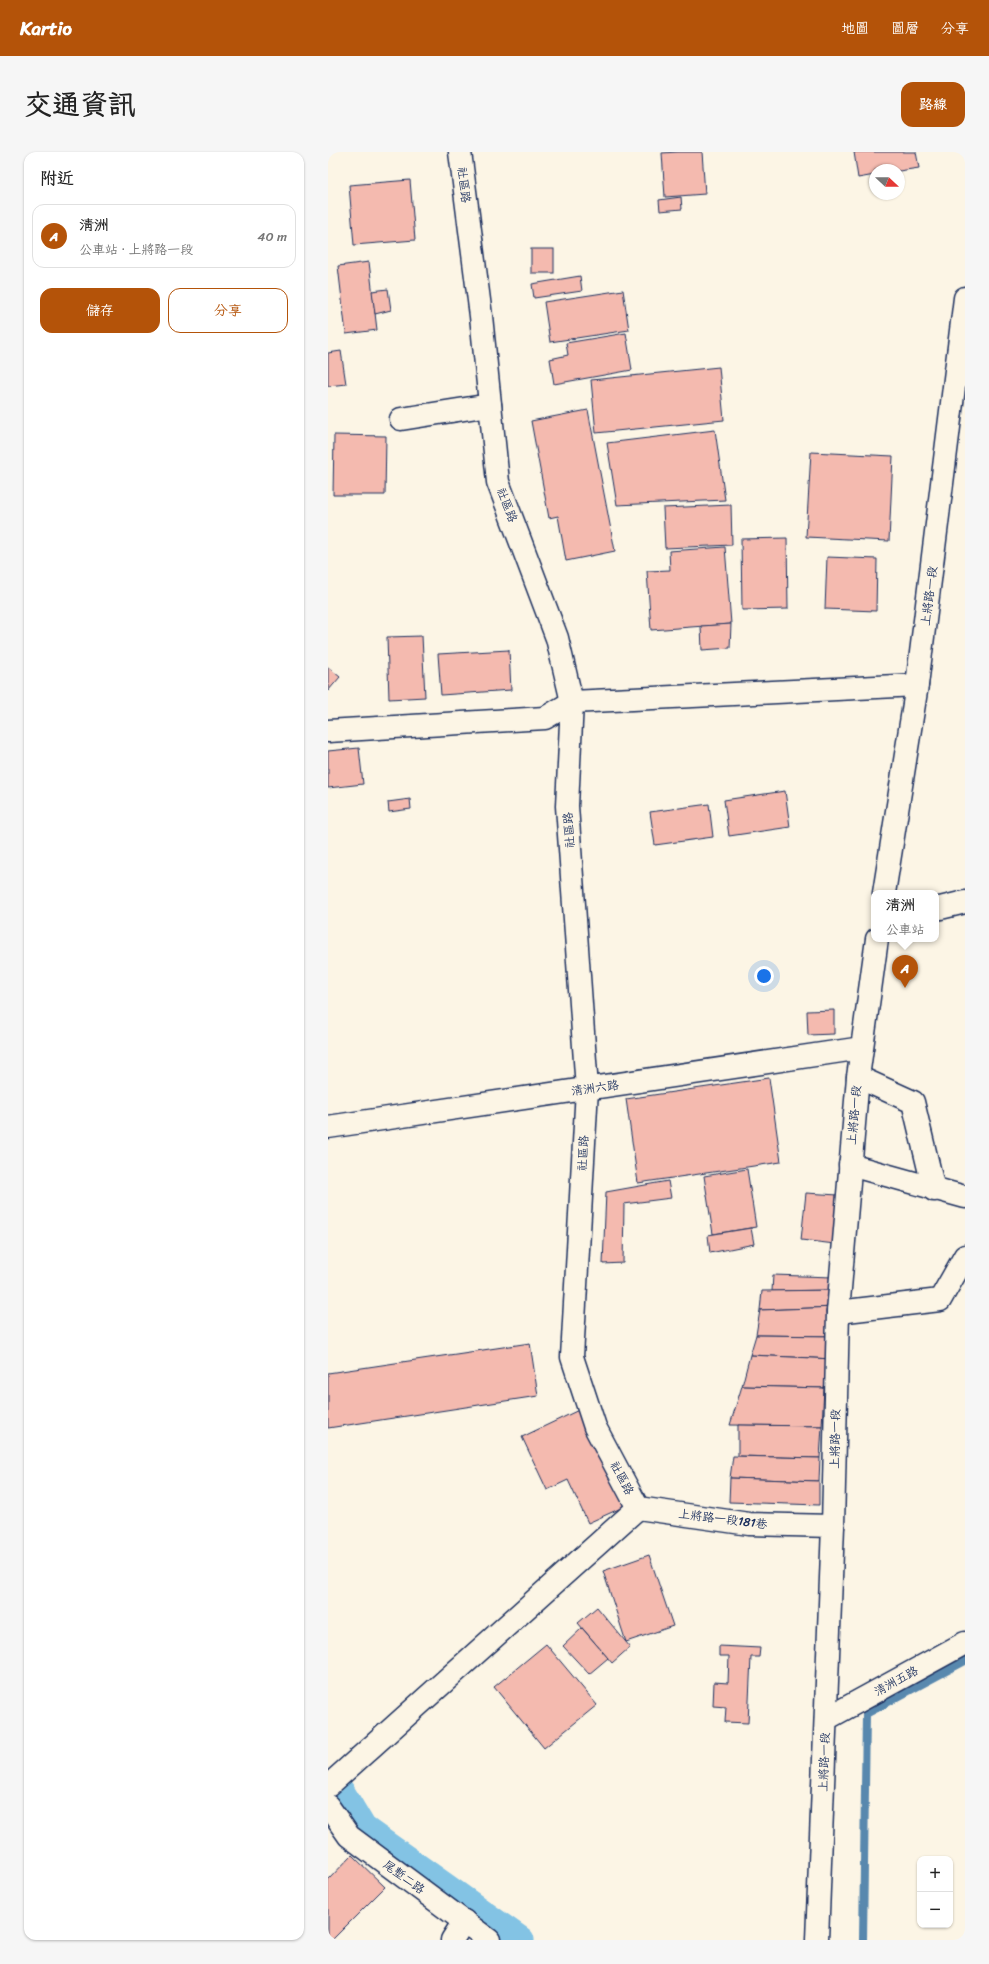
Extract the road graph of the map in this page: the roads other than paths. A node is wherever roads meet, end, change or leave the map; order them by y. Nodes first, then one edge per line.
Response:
1 (460, 152) edge
2 (965, 298) edge
3 (490, 405) junction
4 (401, 419) dead end
5 (917, 685) junction
6 (572, 702) junction
7 (328, 731) edge
8 (884, 890) edge
9 (965, 902) edge
10 (939, 908) edge
11 (877, 942) edge
12 (862, 1048) junction
13 (858, 1077) junction
14 (587, 1089) junction
15 (328, 1127) edge
16 (850, 1165) junction
17 (934, 1190) junction
18 (965, 1197) edge
19 (965, 1256) edge
20 (838, 1312) junction
21 (638, 1508) junction
22 (833, 1526) junction
23 (965, 1643) edge
24 (826, 1719) junction
25 (328, 1786) edge
26 (328, 1806) edge
27 (464, 1921) junction
28 (452, 1940) edge
29 (489, 1940) edge
30 (817, 1940) edge

1 - 3 street, 社區路
2 - 5 street, 上將路一段
3 - 4 street
3 - 6 street, 社區路
5 - 6 street
5 - 8 street, 上將路一段
6 - 7 street
6 - 14 street, 社區路
9 - 10 street
11 - 12 street, 上將路一段
12 - 13 street, 上將路一段
12 - 14 street, 清洲六路
13 - 16 street, 上將路一段
13 - 17 street
14 - 15 street, 清洲六路
14 - 21 street, 社區路
16 - 17 street
16 - 20 street, 上將路一段
17 - 18 street
19 - 20 street
20 - 22 street, 上將路一段
21 - 22 street, 上將路一段181巷
21 - 25 street
22 - 24 street, 上將路一段
23 - 24 street, 清洲五路
24 - 30 street, 上將路一段
26 - 27 street, 尾塹二路
27 - 28 street
27 - 29 street, 尾塹二路

